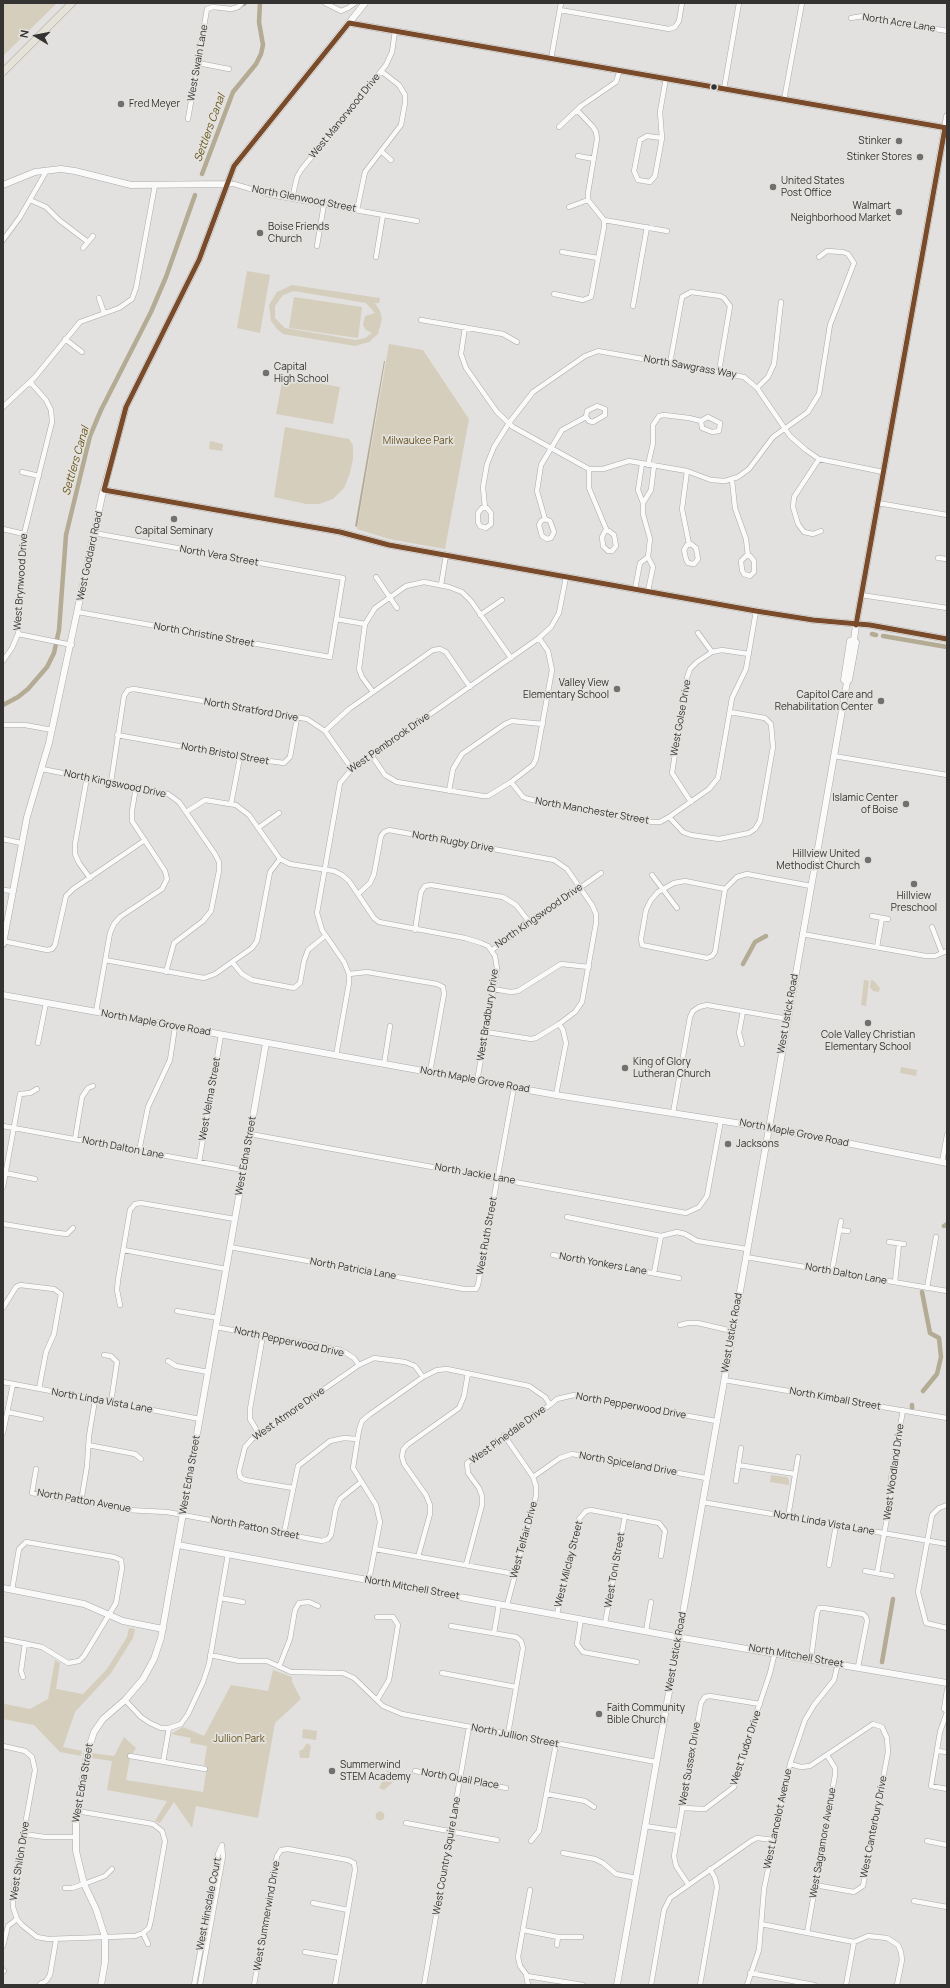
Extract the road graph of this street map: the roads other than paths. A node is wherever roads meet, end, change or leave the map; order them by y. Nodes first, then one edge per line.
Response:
1 (72, 3) edge
2 (242, 3) edge
3 (325, 3) edge
4 (355, 3) edge
5 (561, 3) edge
6 (682, 3) edge
7 (739, 3) edge
8 (802, 3) edge
9 (363, 5) edge
10 (560, 10) junction
11 (851, 18) dead end
12 (349, 23) junction
13 (395, 31) junction
14 (947, 31) edge
15 (551, 59) junction
16 (198, 63) junction
17 (229, 69) dead end
18 (381, 70) junction
19 (620, 70) junction
20 (3, 72) edge
21 (666, 78) junction
22 (724, 89) junction
23 (784, 100) junction
24 (577, 110) junction
25 (947, 116) edge
26 (188, 119) dead end
27 (559, 127) dead end
28 (946, 128) edge
29 (662, 138) junction
30 (381, 151) junction
31 (578, 156) dead end
32 (594, 159) junction
33 (392, 160) dead end
34 (47, 170) junction
35 (227, 184) junction
36 (3, 185) edge
37 (155, 185) junction
38 (292, 199) junction
39 (30, 200) junction
40 (588, 200) junction
41 (324, 204) junction
42 (569, 207) dead end
43 (357, 210) junction
44 (383, 215) junction
45 (604, 220) junction
46 (417, 222) dead end
47 (647, 227) junction
48 (667, 231) dead end
49 (93, 236) dead end
50 (3, 240) edge
51 (88, 242) junction
52 (317, 246) dead end
53 (83, 248) dead end
54 (562, 252) dead end
55 (819, 256) dead end
56 (376, 257) dead end
57 (598, 258) junction
58 (554, 294) dead end
59 (99, 298) dead end
60 (781, 302) dead end
61 (633, 306) dead end
62 (104, 313) junction
63 (421, 320) dead end
64 (465, 327) junction
65 (65, 339) junction
66 (517, 342) dead end
67 (82, 352) dead end
68 (670, 363) junction
69 (719, 371) junction
70 (30, 382) junction
71 (757, 388) junction
72 (3, 407) edge
73 (586, 417) dead end
74 (701, 421) dead end
75 (509, 423) junction
76 (785, 428) junction
77 (550, 448) junction
78 (819, 459) junction
79 (642, 464) junction
80 (648, 465) junction
81 (654, 466) junction
82 (589, 469) junction
83 (687, 471) junction
84 (22, 472) dead end
85 (883, 472) junction
86 (38, 476) junction
87 (732, 480) junction
88 (104, 490) junction
89 (878, 502) junction
90 (643, 503) junction
91 (485, 508) dead end
92 (947, 514) edge
93 (545, 519) dead end
94 (3, 529) edge
95 (607, 531) dead end
96 (821, 531) dead end
97 (94, 533) junction
98 (24, 534) junction
99 (689, 544) dead end
100 (446, 555) junction
101 (748, 556) dead end
102 (648, 557) junction
103 (938, 558) dead end
104 (947, 559) edge
105 (376, 577) dead end
106 (566, 577) junction
107 (441, 585) junction
108 (635, 589) junction
109 (648, 591) junction
110 (861, 595) junction
111 (390, 597) junction
112 (502, 600) dead end
113 (397, 608) dead end
114 (947, 608) edge
115 (756, 611) junction
116 (78, 612) junction
117 (480, 614) junction
118 (336, 619) junction
119 (365, 624) junction
120 (856, 625) junction
121 (698, 633) dead end
122 (18, 634) junction
123 (947, 637) edge
124 (539, 638) junction
125 (72, 645) junction
126 (712, 652) junction
127 (749, 654) junction
128 (511, 658) junction
129 (3, 661) edge
130 (470, 687) junction
131 (372, 692) junction
132 (730, 712) junction
133 (297, 718) junction
134 (542, 724) junction
135 (3, 725) edge
136 (52, 730) junction
137 (325, 731) junction
138 (117, 735) junction
139 (372, 756) junction
140 (834, 756) junction
141 (240, 757) junction
142 (42, 769) junction
143 (352, 769) junction
144 (947, 775) edge
145 (87, 777) junction
146 (111, 782) junction
147 (511, 782) junction
148 (136, 787) junction
149 (449, 791) junction
150 (691, 802) junction
151 (231, 804) junction
152 (186, 812) junction
153 (279, 813) dead end
154 (669, 817) junction
155 (258, 828) junction
156 (3, 840) edge
157 (145, 840) junction
158 (21, 843) junction
159 (280, 859) junction
160 (324, 869) junction
161 (601, 873) dead end
162 (652, 874) dead end
163 (90, 878) junction
164 (810, 886) junction
165 (580, 888) junction
166 (663, 889) junction
167 (725, 889) junction
168 (3, 890) edge
169 (13, 892) junction
170 (358, 894) junction
171 (677, 908) dead end
172 (872, 916) dead end
173 (882, 918) junction
174 (888, 919) dead end
175 (530, 923) junction
176 (932, 927) dead end
177 (415, 930) junction
178 (802, 934) junction
179 (325, 936) junction
180 (3, 942) edge
181 (877, 947) junction
182 (492, 950) junction
183 (945, 952) edge
184 (105, 960) junction
185 (232, 962) junction
186 (589, 967) junction
187 (166, 972) junction
188 (348, 974) junction
189 (493, 989) junction
190 (3, 995) edge
191 (46, 1003) junction
192 (743, 1011) junction
193 (96, 1012) junction
194 (788, 1019) junction
195 (559, 1024) junction
196 (390, 1026) dead end
197 (175, 1027) junction
198 (486, 1032) junction
199 (221, 1035) junction
200 (38, 1042) dead end
201 (266, 1043) junction
202 (742, 1044) dead end
203 (336, 1056) junction
204 (384, 1064) junction
205 (430, 1072) junction
206 (477, 1081) junction
207 (93, 1086) dead end
208 (514, 1087) junction
209 (37, 1089) dead end
210 (556, 1095) junction
211 (673, 1113) junction
212 (721, 1120) junction
213 (3, 1126) edge
214 (13, 1128) junction
215 (769, 1128) junction
216 (250, 1134) junction
217 (947, 1135) edge
218 (74, 1139) junction
219 (139, 1151) junction
220 (199, 1162) junction
221 (944, 1163) edge
222 (244, 1170) junction
223 (5, 1173) junction
224 (498, 1178) junction
225 (35, 1179) dead end
226 (3, 1187) edge
227 (567, 1217) dead end
228 (235, 1219) junction
229 (841, 1221) dead end
230 (3, 1224) edge
231 (73, 1228) dead end
232 (839, 1230) junction
233 (848, 1231) dead end
234 (661, 1236) junction
235 (936, 1237) dead end
236 (889, 1242) dead end
237 (230, 1247) junction
238 (747, 1249) junction
239 (124, 1250) junction
240 (553, 1255) dead end
241 (746, 1257) junction
242 (226, 1269) junction
243 (832, 1271) junction
244 (654, 1273) junction
245 (679, 1278) dead end
246 (895, 1282) junction
247 (927, 1288) junction
248 (476, 1289) joint
249 (947, 1291) edge
250 (120, 1305) dead end
251 (3, 1308) edge
252 (177, 1311) dead end
253 (218, 1318) junction
254 (680, 1325) dead end
255 (216, 1327) junction
256 (732, 1331) junction
257 (263, 1335) junction
258 (104, 1355) dead end
259 (168, 1361) dead end
260 (359, 1365) junction
261 (208, 1372) junction
262 (468, 1373) junction
263 (423, 1377) junction
264 (724, 1380) junction
265 (3, 1382) edge
266 (13, 1384) junction
267 (39, 1389) junction
268 (95, 1400) junction
269 (111, 1402) junction
270 (550, 1404) junction
271 (903, 1410) junction
272 (8, 1412) junction
273 (947, 1418) edge
274 (41, 1419) dead end
275 (200, 1419) junction
276 (716, 1421) junction
277 (3, 1433) edge
278 (259, 1434) junction
279 (504, 1436) junction
280 (357, 1440) junction
281 (88, 1445) junction
282 (741, 1448) dead end
283 (798, 1457) dead end
284 (141, 1459) dead end
285 (738, 1465) junction
286 (36, 1469) dead end
287 (795, 1474) junction
288 (533, 1477) junction
289 (706, 1478) junction
290 (736, 1481) dead end
291 (361, 1482) junction
292 (293, 1488) junction
293 (81, 1502) junction
294 (702, 1502) junction
295 (947, 1505) edge
296 (183, 1514) junction
297 (625, 1516) junction
298 (788, 1517) junction
299 (836, 1525) junction
300 (284, 1533) junction
301 (884, 1533) junction
302 (927, 1540) junction
303 (947, 1544) edge
304 (178, 1545) junction
305 (375, 1549) junction
306 (228, 1554) junction
307 (418, 1556) junction
308 (661, 1556) dead end
309 (466, 1565) junction
310 (829, 1565) dead end
311 (865, 1571) dead end
312 (877, 1573) junction
313 (515, 1574) junction
314 (892, 1576) dead end
315 (369, 1580) junction
316 (3, 1588) edge
317 (12, 1590) junction
318 (220, 1598) junction
319 (243, 1602) dead end
320 (651, 1602) dead end
321 (499, 1604) junction
322 (507, 1605) junction
323 (318, 1606) dead end
324 (557, 1614) junction
325 (110, 1616) junction
326 (377, 1616) dead end
327 (581, 1619) junction
328 (605, 1623) junction
329 (451, 1626) dead end
330 (947, 1628) edge
331 (163, 1629) junction
332 (646, 1631) junction
333 (494, 1633) junction
334 (679, 1637) junction
335 (3, 1640) edge
336 (25, 1643) junction
337 (775, 1652) junction
338 (210, 1655) junction
339 (812, 1659) junction
340 (637, 1662) dead end
341 (838, 1663) junction
342 (279, 1667) junction
343 (858, 1667) junction
344 (442, 1673) dead end
345 (23, 1677) dead end
346 (947, 1683) edge
347 (516, 1687) junction
348 (947, 1690) edge
349 (125, 1700) junction
350 (377, 1700) junction
351 (760, 1704) junction
352 (947, 1712) edge
353 (469, 1727) junction
354 (168, 1728) junction
355 (508, 1734) junction
356 (556, 1744) junction
357 (3, 1746) edge
358 (937, 1751) junction
359 (947, 1752) edge
360 (827, 1755) junction
361 (130, 1756) dead end
362 (163, 1762) junction
363 (656, 1762) junction
364 (790, 1764) junction
365 (205, 1769) dead end
366 (415, 1771) dead end
367 (460, 1779) junction
368 (506, 1788) dead end
369 (947, 1789) edge
370 (547, 1794) junction
371 (594, 1807) dead end
372 (682, 1808) junction
373 (78, 1811) junction
374 (406, 1823) dead end
375 (645, 1826) junction
376 (678, 1831) junction
377 (451, 1832) junction
378 (24, 1834) junction
379 (76, 1837) junction
380 (497, 1840) dead end
381 (774, 1840) junction
382 (531, 1841) dead end
383 (927, 1841) dead end
384 (947, 1845) edge
385 (563, 1853) dead end
386 (112, 1869) dead end
387 (710, 1869) junction
388 (636, 1878) junction
389 (84, 1884) junction
390 (688, 1884) junction
391 (815, 1885) junction
392 (64, 1888) dead end
393 (530, 1890) dead end
394 (914, 1901) dead end
395 (314, 1903) dead end
396 (947, 1907) edge
397 (348, 1910) junction
398 (17, 1919) junction
399 (761, 1924) junction
400 (523, 1930) junction
401 (807, 1932) junction
402 (143, 1933) junction
403 (105, 1937) junction
404 (558, 1937) junction
405 (581, 1937) dead end
406 (56, 1940) junction
407 (854, 1942) junction
408 (148, 1944) dead end
409 (557, 1945) dead end
410 (3, 1946) edge
411 (305, 1952) dead end
412 (340, 1958) junction
413 (750, 1973) junction
414 (527, 1976) junction
415 (40, 1984) dead end
416 (796, 1984) edge
417 (101, 1985) edge
418 (194, 1985) edge
419 (200, 1985) edge
420 (254, 1985) edge
421 (335, 1985) edge
422 (424, 1985) edge
423 (528, 1985) edge
424 (583, 1985) edge
425 (617, 1985) edge
426 (651, 1985) edge
427 (700, 1985) edge
428 (748, 1985) edge
429 (814, 1985) edge
430 (846, 1985) edge
431 (897, 1985) edge

1 - 20 main road
2 - 16 street, West Swain Lane
3 - 4 street
4 - 9 street
5 - 10 street
6 - 10 street
7 - 22 street
8 - 23 street
9 - 12 main road, West Goddard Road
10 - 15 street
11 - 14 street, North Acre Lane
12 - 13 main road
12 - 35 main road, West Goddard Road
13 - 15 main road
13 - 18 street, West Manorwood Drive
15 - 19 main road
16 - 17 street
16 - 26 street, West Swain Lane
18 - 30 street
18 - 38 street, West Manorwood Drive
19 - 21 main road
19 - 24 street
21 - 22 main road
21 - 29 street
22 - 23 main road
23 - 28 main road
24 - 27 street
24 - 32 street
25 - 28 main road, West Ustick Road
28 - 85 main road, West Ustick Road
29 - 29 street
30 - 33 street
30 - 43 street
31 - 32 street
32 - 40 street
34 - 36 main road, North Glenwood Street
34 - 37 main road, North Glenwood Street
34 - 39 street
35 - 37 main road, North Glenwood Street
35 - 38 street, North Glenwood Street
35 - 88 main road, West Goddard Road
37 - 62 street
38 - 41 street, North Glenwood Street
39 - 50 street
39 - 51 street
40 - 42 street
40 - 45 street
41 - 43 street, North Glenwood Street
41 - 52 street
43 - 44 street, North Glenwood Street
44 - 46 street, North Glenwood Street
44 - 56 street
45 - 47 street
45 - 57 street
47 - 48 street
47 - 61 street
49 - 51 street
51 - 53 street
54 - 57 street
55 - 76 street
57 - 58 street
59 - 62 street
60 - 71 street
62 - 65 street
63 - 64 street
64 - 66 street
64 - 75 street
65 - 67 street
65 - 70 street
68 - 69 street, North Sawgrass Way
68 - 69 street
68 - 75 street, North Sawgrass Way
69 - 71 street, North Sawgrass Way
70 - 72 street
70 - 86 street, West Brynwood Drive
71 - 76 street, North Sawgrass Way
73 - 77 street
74 - 80 street
75 - 77 street
75 - 91 street, North Sawgrass Way
76 - 78 street, North Sawgrass Way
76 - 87 street
77 - 82 street
77 - 93 street
78 - 85 street, North Sawgrass Way
78 - 96 street
79 - 80 street
79 - 82 street
79 - 90 street
80 - 81 street
81 - 83 street
81 - 90 street
82 - 95 street
83 - 87 street
83 - 99 street
84 - 86 street
85 - 89 main road, West Ustick Road
86 - 98 street, West Brynwood Drive
87 - 101 street
88 - 97 main road, West Goddard Road
88 - 100 main road
89 - 92 street
89 - 110 main road, West Ustick Road
90 - 102 street
94 - 98 street
97 - 116 main road, West Goddard Road
97 - 118 street, North Vera Street
98 - 122 street, West Brynwood Drive
100 - 106 main road
100 - 107 street
102 - 108 street
102 - 109 street
103 - 104 street
105 - 111 street
106 - 108 main road
106 - 124 street, West Pembrook Drive
107 - 111 street
107 - 117 street
108 - 109 main road
109 - 115 main road
110 - 114 street
110 - 120 main road, West Ustick Road
111 - 113 street
111 - 119 street
112 - 117 street
115 - 120 main road
115 - 127 street, North Manchester Street
116 - 118 street, North Christine Street
116 - 125 main road, West Goddard Road
117 - 128 street
118 - 119 street
119 - 131 street
120 - 123 main road
120 - 140 main road, West Ustick Road
121 - 126 street
122 - 125 street
122 - 129 street, West Brynwood Drive
124 - 128 street, West Pembrook Drive
124 - 134 street
125 - 136 main road, West Goddard Road
126 - 127 street
126 - 150 street, West Golse Drive
127 - 132 street, North Manchester Street
128 - 130 street, West Pembrook Drive
130 - 131 street
130 - 139 street, West Pembrook Drive
131 - 137 street
132 - 150 street, North Manchester Street
132 - 154 street
133 - 137 street, North Stratford Drive
133 - 138 street, North Stratford Drive
133 - 141 street, North Bristol Street
134 - 147 street
134 - 149 street
135 - 136 street
136 - 142 main road, West Goddard Road
137 - 143 street, North Stratford Drive
138 - 141 street, North Bristol Street
138 - 146 street
139 - 143 street, West Pembrook Drive
139 - 149 street
140 - 144 street
140 - 164 main road, West Ustick Road
141 - 151 street
142 - 145 street, North Kingswood Drive
142 - 158 main road, West Goddard Road
143 - 160 street, West Pembrook Drive
145 - 146 street, North Kingswood Drive
145 - 163 street
146 - 148 street, North Kingswood Drive
147 - 149 street
147 - 154 street, North Manchester Street
148 - 152 street, North Kingswood Drive
148 - 157 street
150 - 154 street, North Manchester Street
151 - 152 street
151 - 155 street
152 - 187 street, North Kingswood Drive
153 - 155 street
155 - 159 street
156 - 158 street
157 - 163 street
157 - 184 street
158 - 169 main road, West Goddard Road
159 - 160 street, North Kingswood Drive
159 - 185 street
160 - 170 street, North Kingswood Drive
160 - 179 street, West Pembrook Drive
161 - 165 street, North Kingswood Drive
162 - 166 street
163 - 180 street
164 - 167 street
164 - 178 main road, West Ustick Road
165 - 170 street, North Rugby Drive
165 - 175 street, North Kingswood Drive
165 - 186 street, North Rugby Drive
166 - 167 street
166 - 167 street
166 - 171 street
168 - 169 street
169 - 180 main road, West Goddard Road
170 - 177 street, North Kingswood Drive
172 - 173 street
173 - 174 street
173 - 181 street
175 - 177 street
175 - 182 street, North Kingswood Drive
176 - 183 street
177 - 182 street, North Kingswood Drive
178 - 181 street
178 - 194 main road, West Ustick Road
179 - 185 street
179 - 188 street, West Pembrook Drive
181 - 183 street
182 - 189 street, West Bradbury Drive
184 - 187 street
184 - 193 street
185 - 187 street
186 - 189 street
186 - 195 street, North Rugby Drive
188 - 203 street
188 - 205 street
189 - 198 street, West Bradbury Drive
190 - 191 main road, North Maple Grove Road
191 - 193 main road, North Maple Grove Road
191 - 200 street
192 - 194 street
192 - 202 street
192 - 211 street
193 - 197 main road, North Maple Grove Road
194 - 215 main road, West Ustick Road
195 - 198 street, North Rugby Drive
195 - 210 street
196 - 204 street
197 - 199 main road, North Maple Grove Road
197 - 219 street
198 - 206 street, West Bradbury Drive
199 - 201 main road, North Maple Grove Road
199 - 220 street, West Velma Street
201 - 203 main road, North Maple Grove Road
201 - 216 main road, West Edna Street
203 - 204 main road, North Maple Grove Road
204 - 205 main road, North Maple Grove Road
205 - 206 main road, North Maple Grove Road
206 - 208 main road, North Maple Grove Road
207 - 218 street
208 - 210 main road, North Maple Grove Road
208 - 224 street, West Ruth Street
209 - 214 street
210 - 211 main road, North Maple Grove Road
211 - 212 main road, North Maple Grove Road
212 - 215 main road, North Maple Grove Road
212 - 224 street, North Jackie Lane
213 - 214 street, North Dalton Lane
214 - 218 street, North Dalton Lane
214 - 223 street
215 - 221 main road, North Maple Grove Road
215 - 238 main road, West Ustick Road
216 - 222 main road, West Edna Street
216 - 224 street, North Jackie Lane
217 - 221 street
218 - 219 street, North Dalton Lane
219 - 220 street, North Dalton Lane
220 - 222 street, North Dalton Lane
222 - 228 main road, West Edna Street
223 - 225 street
223 - 226 street
224 - 248 street, West Ruth Street
227 - 234 street
228 - 237 main road, West Edna Street
228 - 239 street
229 - 232 street
230 - 231 street
232 - 233 street
232 - 243 street
234 - 238 street
234 - 244 street, North Yonkers Lane
235 - 247 street
236 - 246 street
237 - 242 main road, West Edna Street
237 - 248 street, North Patricia Lane
238 - 241 main road, West Ustick Road
239 - 242 street
239 - 250 street
240 - 244 street, North Yonkers Lane
241 - 243 street, North Dalton Lane
241 - 256 main road, West Ustick Road
242 - 253 main road, West Edna Street
243 - 246 street, North Dalton Lane
244 - 245 street, North Yonkers Lane
246 - 247 street, North Dalton Lane
247 - 249 street, North Dalton Lane
251 - 267 street
252 - 253 street
253 - 255 main road, West Edna Street
254 - 256 street
255 - 257 street, North Pepperwood Drive
255 - 261 main road, West Edna Street
256 - 264 main road, West Ustick Road
257 - 260 street, North Pepperwood Drive
257 - 278 street
258 - 269 street
259 - 261 street
260 - 263 street
260 - 278 street, West Atmore Drive
261 - 275 main road, West Edna Street
262 - 263 street
262 - 270 street
262 - 307 street
263 - 280 street
264 - 271 street, North Kimball Street
264 - 276 main road, West Ustick Road
265 - 266 street, North Linda Vista Lane
266 - 267 street, North Linda Vista Lane
266 - 272 street
267 - 268 street, North Linda Vista Lane
268 - 269 street, North Linda Vista Lane
268 - 281 street
269 - 275 street, North Linda Vista Lane
270 - 276 street, North Pepperwood Drive
270 - 279 street, West Pinedale Drive
271 - 273 street, North Kimball Street
271 - 301 street, West Woodland Drive
272 - 274 street
272 - 277 street
275 - 296 main road, West Edna Street
276 - 289 main road, West Ustick Road
278 - 292 street, West Atmore Drive
279 - 288 street, West Telfair Drive
279 - 309 street, West Pinedale Drive
280 - 291 street
280 - 292 street
281 - 284 street
281 - 293 street
282 - 285 street
283 - 287 street
285 - 287 street
285 - 290 street
286 - 293 street, North Patton Avenue
287 - 298 street
288 - 289 street, North Spiceland Drive
288 - 313 street, West Telfair Drive
289 - 294 main road, West Ustick Road
291 - 300 street, North Patton Street
291 - 305 street
292 - 300 street
293 - 296 street, North Patton Avenue
294 - 298 street, North Linda Vista Lane
294 - 334 main road, West Ustick Road
295 - 302 street
296 - 300 street, North Patton Street
296 - 304 main road, West Edna Street
297 - 308 street
297 - 324 street, West Milclay Street
297 - 328 street, West Toni Street
298 - 299 street, North Linda Vista Lane
299 - 301 street, North Linda Vista Lane
299 - 310 street
301 - 302 street, North Linda Vista Lane
301 - 312 street, West Woodland Drive
302 - 303 street, North Linda Vista Lane
302 - 330 street
304 - 306 main road, North Mitchell Street
304 - 331 main road, West Edna Street
305 - 307 street
305 - 315 street
306 - 315 main road, North Mitchell Street
306 - 318 street
307 - 309 street
309 - 313 street
311 - 312 street
312 - 314 street
313 - 322 street, West Telfair Drive
315 - 321 main road, North Mitchell Street
316 - 317 main road
317 - 325 main road
317 - 325 street
318 - 319 street
318 - 338 street
320 - 332 street
321 - 322 main road, North Mitchell Street
321 - 333 street
322 - 324 main road, North Mitchell Street
323 - 342 street
324 - 327 main road, North Mitchell Street
325 - 331 main road
325 - 336 street
326 - 350 street
327 - 328 main road, North Mitchell Street
327 - 340 street
328 - 332 main road, North Mitchell Street
329 - 333 street
331 - 349 main road, West Edna Street
332 - 334 main road, North Mitchell Street
333 - 347 street
334 - 337 main road, North Mitchell Street
334 - 363 main road, West Ustick Road
335 - 336 street
336 - 345 street
337 - 339 main road, North Mitchell Street
337 - 351 street, West Tudor Drive
338 - 342 street, North Jullion Street
338 - 354 street
339 - 341 main road, North Mitchell Street
339 - 343 street
341 - 343 main road, North Mitchell Street
341 - 364 street, West Lancelot Avenue
342 - 350 street, North Jullion Street
343 - 346 main road, North Mitchell Street
344 - 347 street
347 - 355 street
348 - 352 street
349 - 354 street
349 - 373 main road, West Edna Street
350 - 353 street, North Jullion Street
351 - 372 street, West Tudor Drive
351 - 372 street, West Sussex Drive
352 - 358 street
353 - 355 street, North Jullion Street
353 - 367 street, West Country Squire Lane
354 - 362 street
355 - 356 street, North Jullion Street
356 - 363 street, North Jullion Street
356 - 370 street
357 - 378 street, West Shiloh Drive
358 - 359 street
358 - 369 street
360 - 364 street
360 - 391 street, West Sagramore Avenue
360 - 391 street, West Canterbury Drive
361 - 362 street
362 - 365 street
363 - 375 main road, West Ustick Road
364 - 381 street, West Lancelot Avenue
366 - 367 street, North Quail Place
367 - 368 street, North Quail Place
367 - 377 street, West Country Squire Lane
370 - 371 street
370 - 382 street
372 - 376 street, West Sussex Drive
373 - 379 main road, West Edna Street
373 - 402 street
374 - 377 street
375 - 376 street
375 - 388 main road, West Ustick Road
376 - 390 street, West Sussex Drive
377 - 380 street
377 - 422 street, West Country Squire Lane
378 - 379 street
378 - 398 street, West Shiloh Drive
379 - 389 main road, West Edna Street
381 - 387 street
381 - 399 street, West Lancelot Avenue
383 - 384 street
385 - 388 street
386 - 389 street
387 - 390 street
387 - 427 street
388 - 425 main road, West Ustick Road
389 - 392 street
389 - 403 main road, West Edna Street
390 - 426 street
391 - 401 street, West Sagramore Avenue
393 - 400 street
394 - 396 street
395 - 397 street
397 - 412 street
397 - 420 street, West Summerwind Drive
398 - 406 street
398 - 410 street
399 - 401 street
399 - 413 street, West Lancelot Avenue
400 - 404 street
400 - 414 street
401 - 407 street
402 - 403 street
402 - 408 street
403 - 406 street
403 - 417 main road, West Edna Street
404 - 405 street
404 - 409 street
406 - 415 street
407 - 430 street
407 - 431 street
411 - 412 street
412 - 421 street
413 - 416 street
413 - 428 street, West Lancelot Avenue
414 - 423 street
414 - 424 street
416 - 429 street
418 - 419 street, West Hinsdale Court

